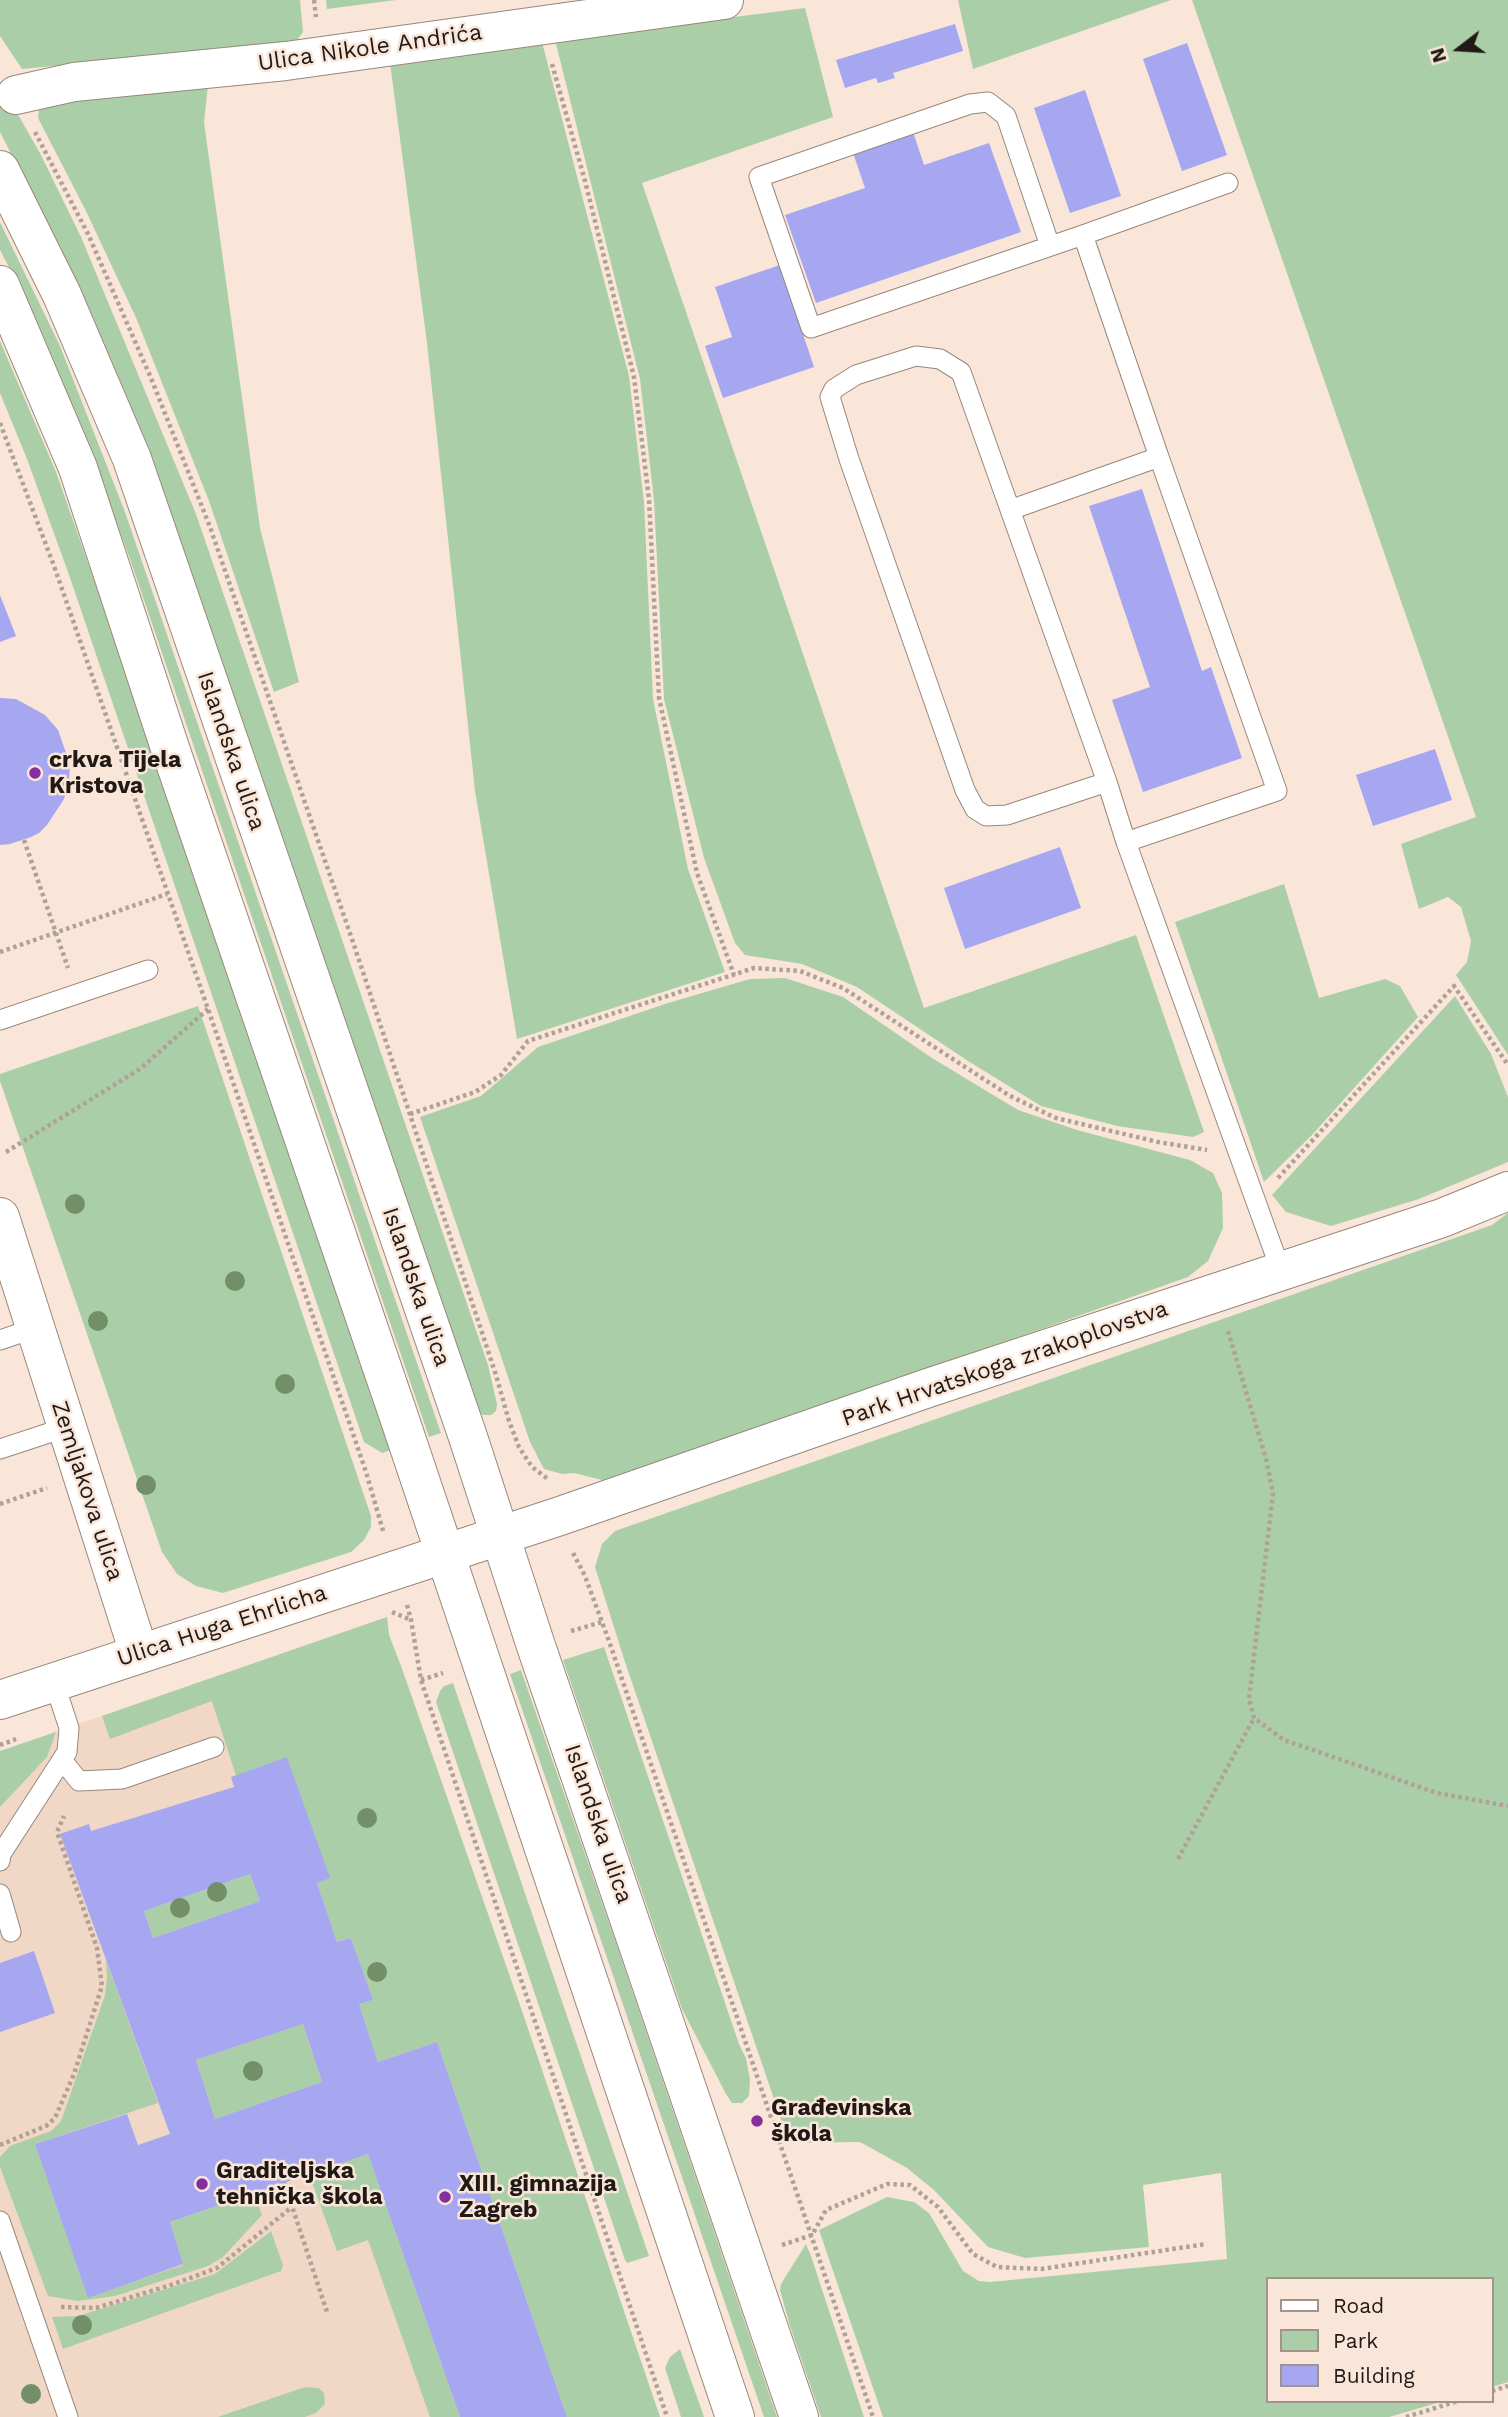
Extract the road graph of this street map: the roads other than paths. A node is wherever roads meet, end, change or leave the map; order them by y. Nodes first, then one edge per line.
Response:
1 (724, 0) edge
2 (16, 95) road end
3 (0, 170) edge
4 (1228, 183) dead end
5 (1083, 235) junction
6 (1050, 246) junction
7 (0, 285) edge
8 (1159, 457) junction
9 (1010, 510) junction
10 (1107, 782) junction
11 (1126, 842) junction
12 (148, 970) dead end
13 (0, 1020) edge
14 (1508, 1191) edge
15 (0, 1217) edge
16 (1281, 1271) junction
17 (18, 1334) edge
18 (67, 1427) junction
19 (0, 1449) edge
20 (501, 1534) junction
21 (444, 1553) junction
22 (139, 1653) junction
23 (54, 1682) junction
24 (0, 1700) edge
25 (214, 1747) dead end
26 (62, 1760) junction
27 (0, 1861) edge
28 (0, 1894) edge
29 (11, 1931) dead end
30 (0, 2221) edge
31 (5, 2253) edge
32 (68, 2417) edge
33 (735, 2417) edge
34 (799, 2417) edge

1 - 2 street, Ulica Nikole Andrića
3 - 20 street, Islandska ulica
4 - 5 lane
5 - 6 lane
5 - 8 lane
6 - 6 lane
7 - 21 street
8 - 9 lane
8 - 11 lane
9 - 10 lane
9 - 10 lane
10 - 11 lane
11 - 16 lane
12 - 13 lane
14 - 16 street, Park Hrvatskoga zrakoplovstva
15 - 17 street, Zemljakova ulica
16 - 20 street, Park Hrvatskoga zrakoplovstva
17 - 18 street, Zemljakova ulica
18 - 19 lane
18 - 22 street, Zemljakova ulica
20 - 21 street, Park Hrvatskoga zrakoplovstva
20 - 34 street, Islandska ulica
21 - 22 street, Ulica Huga Ehrlicha
21 - 33 street
22 - 23 street, Ulica Huga Ehrlicha
23 - 24 street, Ulica Huga Ehrlicha
23 - 26 lane
25 - 26 lane
26 - 27 lane
28 - 29 lane
30 - 31 lane
31 - 32 lane

